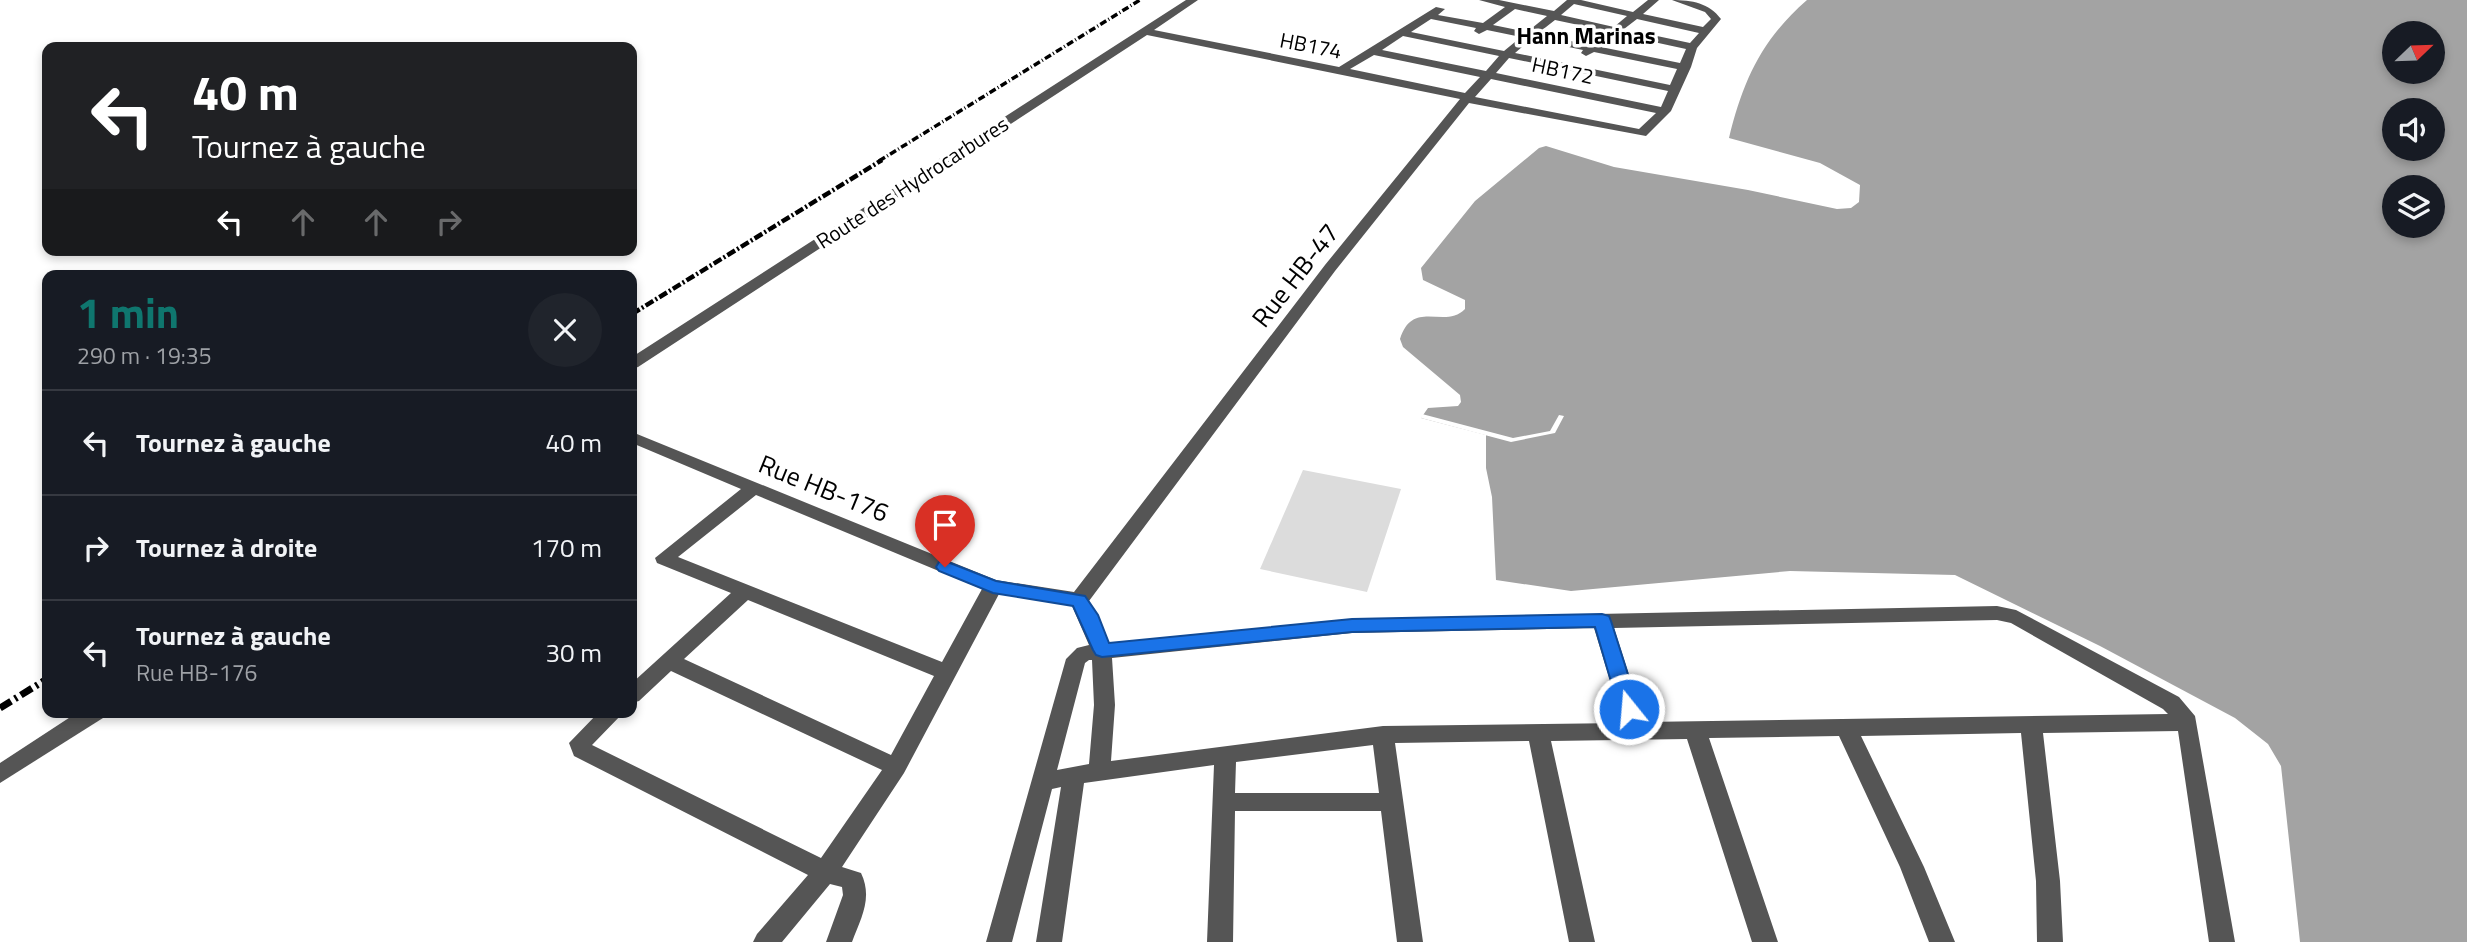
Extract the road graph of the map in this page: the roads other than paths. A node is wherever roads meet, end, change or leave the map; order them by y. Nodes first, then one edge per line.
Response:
1 (1193, 0) edge
2 (1484, 0) edge
3 (1654, 0) edge
4 (1676, 0) edge
5 (1571, 1) edge
6 (1513, 6) junction
7 (1552, 10) edge
8 (1634, 15) junction
9 (1484, 26) junction
10 (1145, 31) junction
11 (1612, 31) junction
12 (1706, 31) junction
13 (1402, 33) junction
14 (1528, 36) junction
15 (1461, 45) junction
16 (1692, 47) junction
17 (1591, 48) junction
18 (1372, 51) junction
19 (1507, 54) junction
20 (1686, 67) junction
21 (1570, 68) junction
22 (1340, 71) junction
23 (1425, 75) junction
24 (1488, 75) junction
25 (1675, 89) junction
26 (1468, 98) junction
27 (1543, 101) junction
28 (1665, 111) junction
29 (637, 361) edge
30 (637, 439) edge
31 (754, 488) junction
32 (993, 586) junction
33 (745, 591) junction
34 (1079, 600) junction
35 (1602, 621) junction
36 (1102, 650) junction
37 (669, 662) junction
38 (947, 673) junction
39 (637, 691) edge
40 (86, 718) edge
41 (607, 718) edge
42 (2187, 722) junction
43 (2031, 724) junction
44 (1846, 728) junction
45 (1695, 730) junction
46 (1636, 731) junction
47 (1538, 733) junction
48 (1383, 735) junction
49 (1225, 755) junction
50 (896, 767) junction
51 (1099, 771) junction
52 (0, 774) edge
53 (1074, 776) junction
54 (1042, 782) junction
55 (1224, 802) junction
56 (1390, 802) junction
57 (825, 872) junction
58 (766, 942) edge
59 (839, 942) edge
60 (999, 942) edge
61 (1049, 942) edge
62 (1220, 942) edge
63 (1410, 942) edge
64 (1582, 942) edge
65 (1765, 942) edge
66 (1942, 942) edge
67 (2050, 942) edge
68 (2222, 942) edge

1 - 10 street, Route des Hydrocarbures
2 - 6 street
3 - 8 street
4 - 12 street
5 - 7 street, Rue HB-47
5 - 8 street
6 - 7 street
6 - 9 street
7 - 11 street
7 - 14 street, Rue HB-47
8 - 11 street
8 - 12 street
9 - 13 street
9 - 14 street
9 - 15 street
10 - 22 street, HB174
10 - 29 street, Route des Hydrocarbures
11 - 16 street
11 - 17 street
12 - 16 street
13 - 15 street
13 - 18 street
14 - 17 street
14 - 19 street, Rue HB-47
15 - 19 street
15 - 23 street
16 - 20 street
17 - 20 street
17 - 21 street
18 - 22 street
18 - 23 street, HB172
19 - 21 street
19 - 24 street, Rue HB-47
20 - 25 street
21 - 25 street
21 - 27 street
22 - 23 street, HB174
23 - 24 street, HB172
23 - 26 street, HB174
24 - 26 street, Rue HB-47
24 - 27 street, HB172
25 - 28 street
26 - 27 street, HB174
26 - 34 street, Rue HB-47
27 - 28 street, HB172
27 - 28 street, HB174
30 - 31 street, Rue HB-176
31 - 32 street, Rue HB-176
31 - 33 street
32 - 34 street, Rue HB-176
32 - 38 street
33 - 37 street
33 - 38 street
34 - 36 street
35 - 36 street
35 - 42 street
35 - 46 street
36 - 51 street
36 - 54 street
37 - 39 street
37 - 50 street
38 - 50 street
40 - 52 street
41 - 57 street
42 - 43 street
42 - 68 street
43 - 44 street
43 - 67 street
44 - 45 street
44 - 66 street
45 - 46 street
45 - 65 street
46 - 47 street
47 - 48 street
47 - 64 street
48 - 49 street
48 - 56 street
49 - 51 street
49 - 55 street
50 - 57 street
51 - 53 street
53 - 54 street
53 - 61 street
54 - 60 street
55 - 56 street
55 - 62 street
56 - 63 street
57 - 58 street
57 - 59 street

